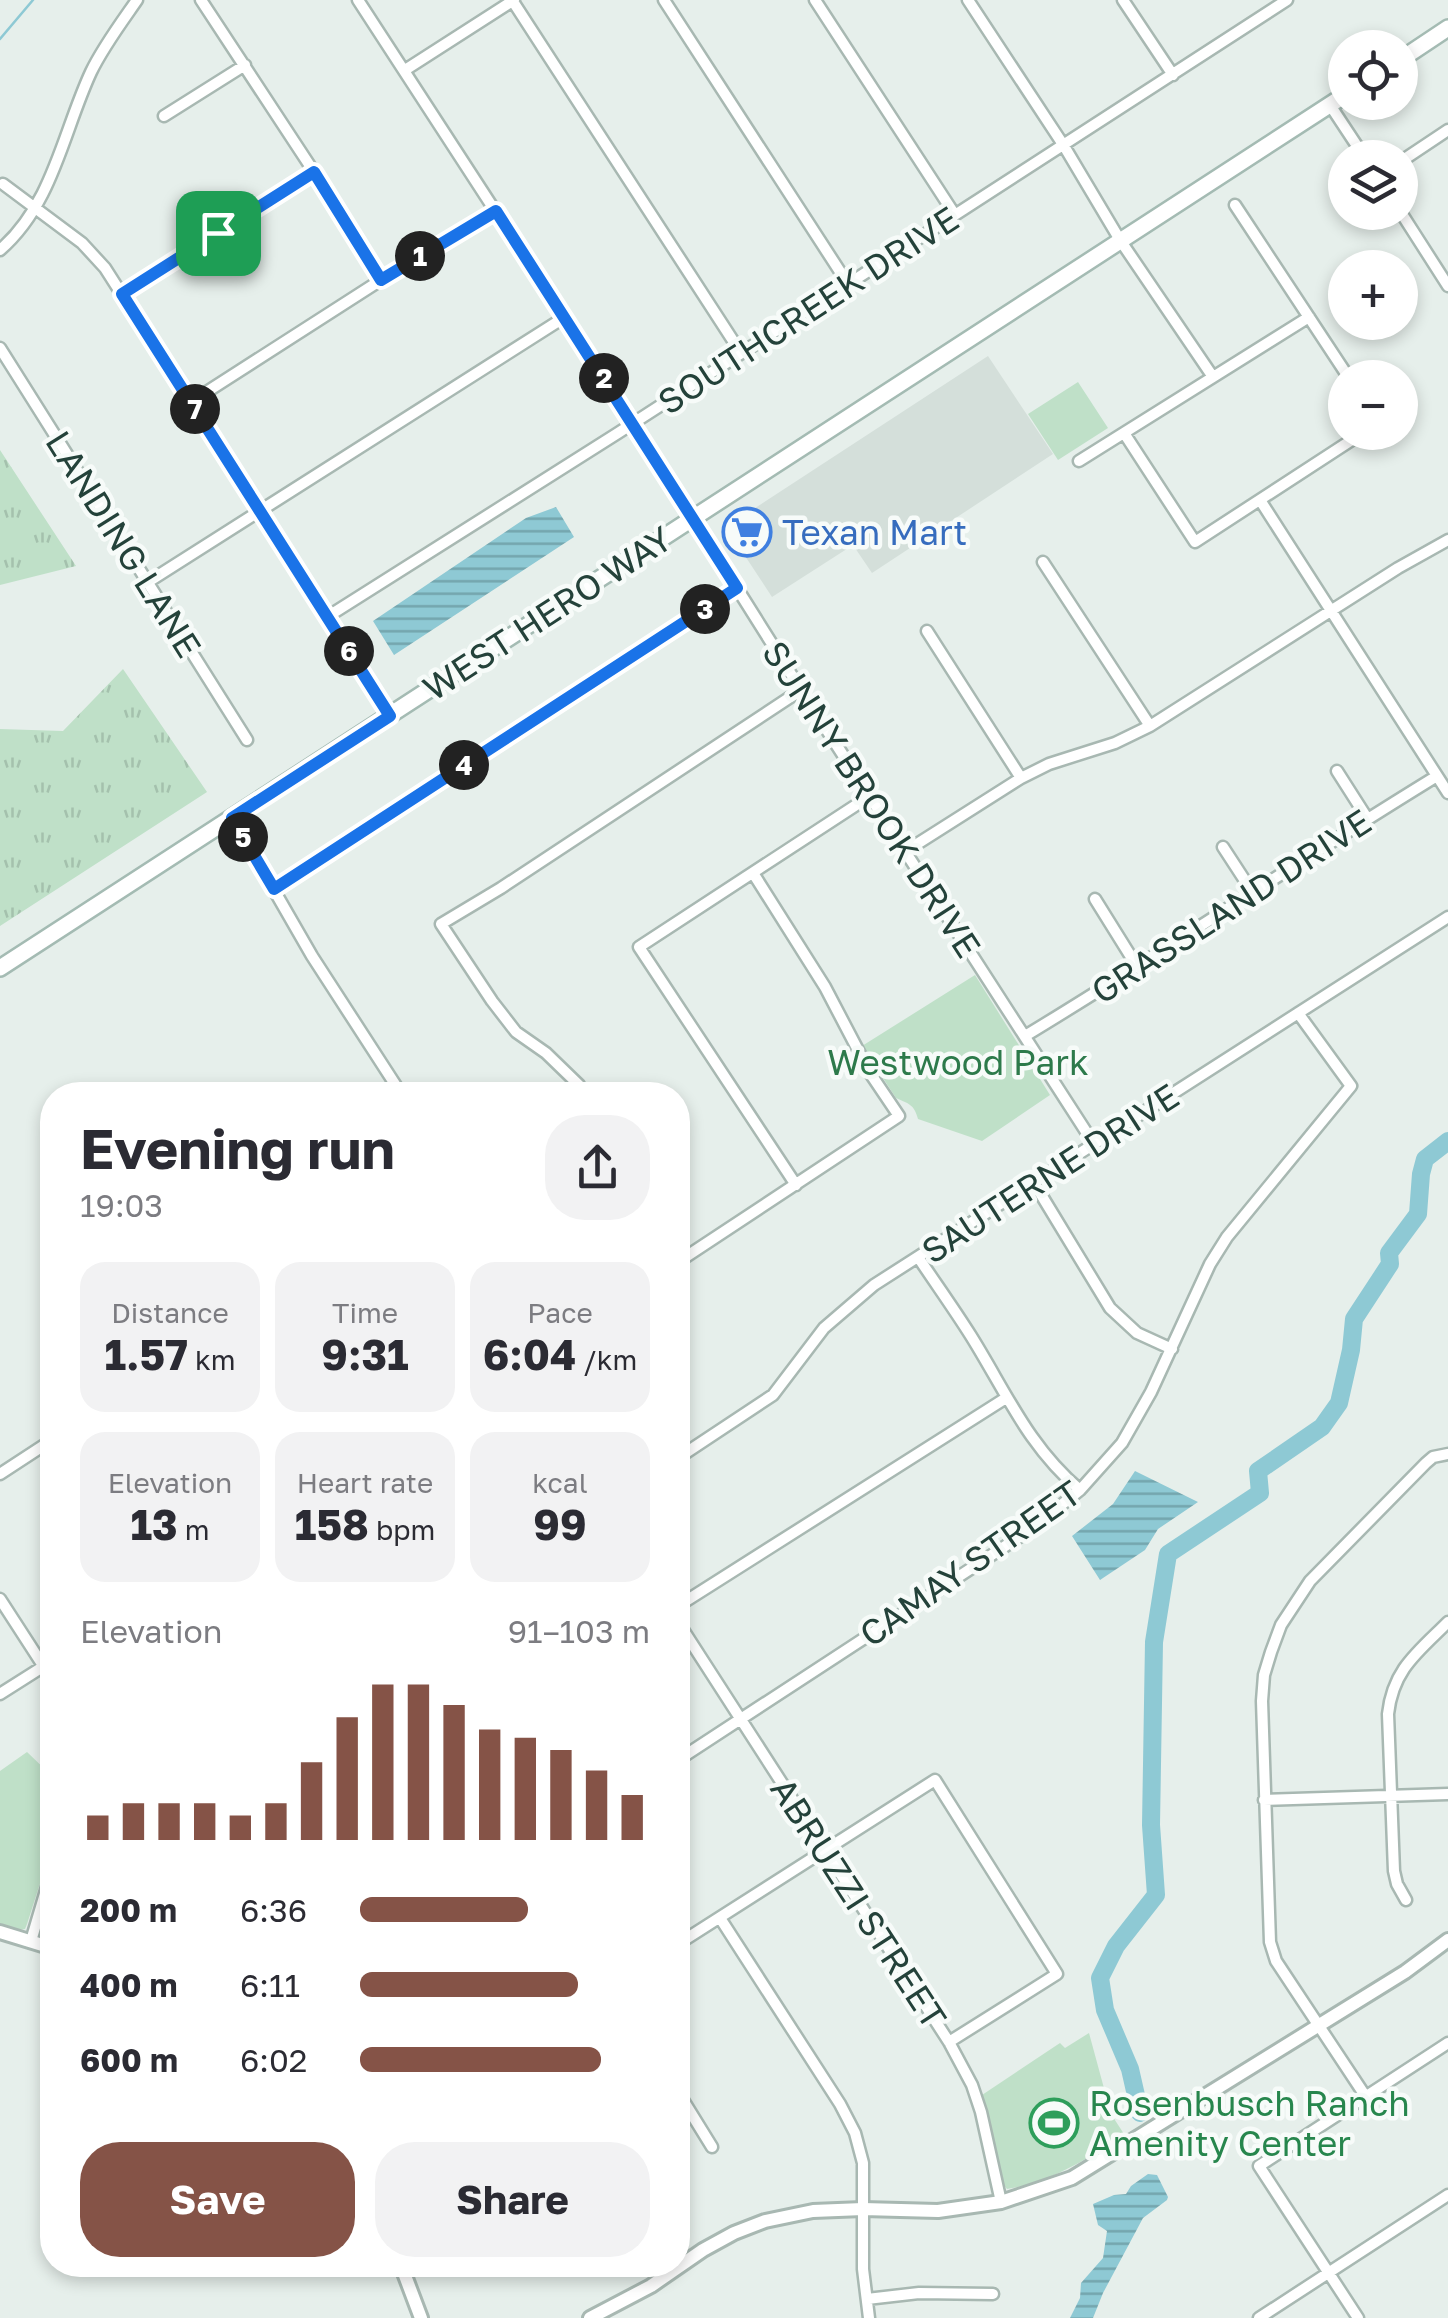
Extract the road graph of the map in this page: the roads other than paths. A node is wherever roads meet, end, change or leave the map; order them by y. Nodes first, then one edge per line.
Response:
1 (137, 0) edge
2 (201, 0) edge
3 (358, 0) edge
4 (513, 0) edge
5 (664, 0) edge
6 (816, 0) edge
7 (968, 0) edge
8 (1123, 0) edge
9 (1280, 2) edge
10 (1448, 28) edge
11 (1418, 48) edge
12 (245, 65) junction
13 (405, 70) junction
14 (1173, 75) junction
15 (1328, 106) edge
16 (164, 116) dead end
17 (1448, 130) edge
18 (1064, 146) junction
19 (1418, 150) edge
20 (314, 172) junction
21 (3, 184) dead end
22 (1236, 205) dead end
23 (34, 208) junction
24 (496, 211) junction
25 (955, 215) junction
26 (1412, 230) edge
27 (1120, 240) junction
28 (0, 250) edge
29 (381, 280) junction
30 (848, 284) junction
31 (1448, 286) edge
32 (122, 294) junction
33 (564, 317) junction
34 (1309, 317) junction
35 (0, 348) edge
36 (741, 354) junction
37 (1337, 360) edge
38 (1213, 377) junction
39 (191, 402) junction
40 (633, 423) junction
41 (1124, 433) junction
42 (1336, 450) edge
43 (1079, 462) dead end
44 (1260, 500) junction
45 (259, 512) junction
46 (692, 518) junction
47 (1448, 540) edge
48 (1043, 562) dead end
49 (148, 582) junction
50 (737, 588) junction
51 (1331, 610) junction
52 (328, 618) junction
53 (927, 631) dead end
54 (801, 690) junction
55 (390, 716) junction
56 (1150, 726) junction
57 (247, 740) dead end
58 (1338, 771) dead end
59 (1436, 776) junction
60 (1021, 778) junction
61 (1448, 793) edge
62 (870, 796) junction
63 (232, 818) junction
64 (1367, 818) junction
65 (1224, 847) dead end
66 (906, 852) junction
67 (753, 872) junction
68 (274, 889) junction
69 (1253, 893) junction
70 (1094, 898) dead end
71 (1448, 917) edge
72 (0, 968) edge
73 (1138, 968) junction
74 (1298, 1012) junction
75 (1025, 1036) junction
76 (394, 1082) edge
77 (576, 1082) edge
78 (1094, 1144) junction
79 (1034, 1182) junction
80 (796, 1185) junction
81 (690, 1254) edge
82 (918, 1257) junction
83 (1172, 1349) junction
84 (1006, 1398) junction
85 (40, 1449) edge
86 (690, 1450) edge
87 (1444, 1454) edge
88 (0, 1474) edge
89 (1080, 1490) junction
90 (690, 1598) edge
91 (0, 1599) edge
92 (1448, 1622) edge
93 (690, 1640) edge
94 (40, 1653) edge
95 (40, 1669) edge
96 (0, 1694) edge
97 (741, 1719) junction
98 (690, 1752) edge
99 (1448, 1794) edge
100 (1393, 1796) junction
101 (1264, 1800) junction
102 (826, 1850) junction
103 (1406, 1900) dead end
104 (40, 1911) edge
105 (720, 1918) junction
106 (0, 1932) edge
107 (690, 1937) edge
108 (1448, 1940) edge
109 (31, 1942) junction
110 (40, 1945) edge
111 (1317, 2026) junction
112 (949, 2042) junction
113 (1448, 2044) edge
114 (1366, 2097) junction
115 (690, 2111) edge
116 (712, 2146) dead end
117 (1448, 2195) edge
118 (1001, 2202) junction
119 (863, 2209) junction
120 (690, 2259) edge
121 (1328, 2272) junction
122 (405, 2277) edge
123 (664, 2277) edge
124 (993, 2294) dead end
125 (867, 2299) junction
126 (420, 2318) edge
127 (590, 2318) edge
128 (869, 2318) edge
129 (1259, 2318) edge
130 (1358, 2318) edge

1 - 23 street
2 - 12 street
3 - 13 street, SUNNY BROOK DRIVE
4 - 13 street
4 - 36 street
5 - 30 street
6 - 25 street
7 - 18 street
8 - 14 street
9 - 14 street, SOUTHCREEK DRIVE
10 - 11 main road
12 - 16 street
12 - 20 street
13 - 24 street, SUNNY BROOK DRIVE
14 - 18 street, SOUTHCREEK DRIVE
15 - 27 main road, WEST HERO WAY
17 - 19 street
18 - 25 street, SOUTHCREEK DRIVE
18 - 27 street
20 - 29 street
20 - 32 street
21 - 23 street
22 - 34 street
23 - 28 street
23 - 32 street
24 - 29 street
24 - 33 street, SUNNY BROOK DRIVE
25 - 30 street, SOUTHCREEK DRIVE
26 - 31 street
27 - 38 street
27 - 46 main road, WEST HERO WAY
29 - 39 street
30 - 36 street, SOUTHCREEK DRIVE
32 - 39 street
33 - 40 street, SUNNY BROOK DRIVE
33 - 45 street
34 - 37 street
34 - 38 street
35 - 49 street, LANDING LANE
36 - 40 street, SOUTHCREEK DRIVE
38 - 41 street
39 - 45 street
40 - 46 street, SUNNY BROOK DRIVE
40 - 52 street, SOUTHCREEK DRIVE
41 - 43 street
41 - 44 street
42 - 44 street
44 - 51 street
45 - 49 street
45 - 52 street
46 - 50 street, SUNNY BROOK DRIVE
46 - 55 main road, WEST HERO WAY
47 - 51 street
48 - 56 street
49 - 57 street, LANDING LANE
50 - 54 street, SUNNY BROOK DRIVE
50 - 68 street
51 - 56 street
51 - 59 street
52 - 55 street
53 - 60 street
54 - 62 street, SUNNY BROOK DRIVE
54 - 77 street
55 - 63 main road, WEST HERO WAY
56 - 60 street
58 - 64 street
59 - 61 street
59 - 64 street, GRASSLAND DRIVE
60 - 66 street
62 - 66 street, SUNNY BROOK DRIVE
62 - 67 street
63 - 68 street
63 - 72 main road, WEST HERO WAY
64 - 69 street, GRASSLAND DRIVE
65 - 69 street
66 - 75 street, SUNNY BROOK DRIVE
67 - 80 street
67 - 80 street
68 - 76 street
69 - 73 street, GRASSLAND DRIVE
70 - 73 street
71 - 74 street, SAUTERNE DRIVE
73 - 75 street, GRASSLAND DRIVE
74 - 78 street, SAUTERNE DRIVE
74 - 83 street, CAMAY STREET
75 - 78 street, SUNNY BROOK DRIVE
78 - 79 street, SAUTERNE DRIVE
79 - 82 street, SAUTERNE DRIVE
79 - 83 street
80 - 81 street
82 - 84 street
82 - 86 street, SAUTERNE DRIVE
83 - 89 street, CAMAY STREET
84 - 89 street
84 - 90 street
85 - 88 street
87 - 101 street
89 - 97 street, CAMAY STREET
91 - 94 street
92 - 100 street
93 - 97 street, ABRUZZI STREET
95 - 96 street
97 - 98 street, CAMAY STREET
97 - 102 street, ABRUZZI STREET
99 - 100 street
100 - 101 street
100 - 103 street
101 - 111 street
102 - 105 street
102 - 112 street, ABRUZZI STREET
102 - 112 street
104 - 109 street
105 - 107 street
105 - 119 street
106 - 109 street
108 - 111 street
109 - 110 street
111 - 114 street
111 - 118 street
112 - 118 street, ABRUZZI STREET
113 - 114 street
114 - 121 street
115 - 116 street
117 - 121 street
118 - 119 street
119 - 120 street
119 - 125 street
121 - 129 street
121 - 130 street
122 - 126 street
123 - 127 street
124 - 125 street
125 - 128 street

